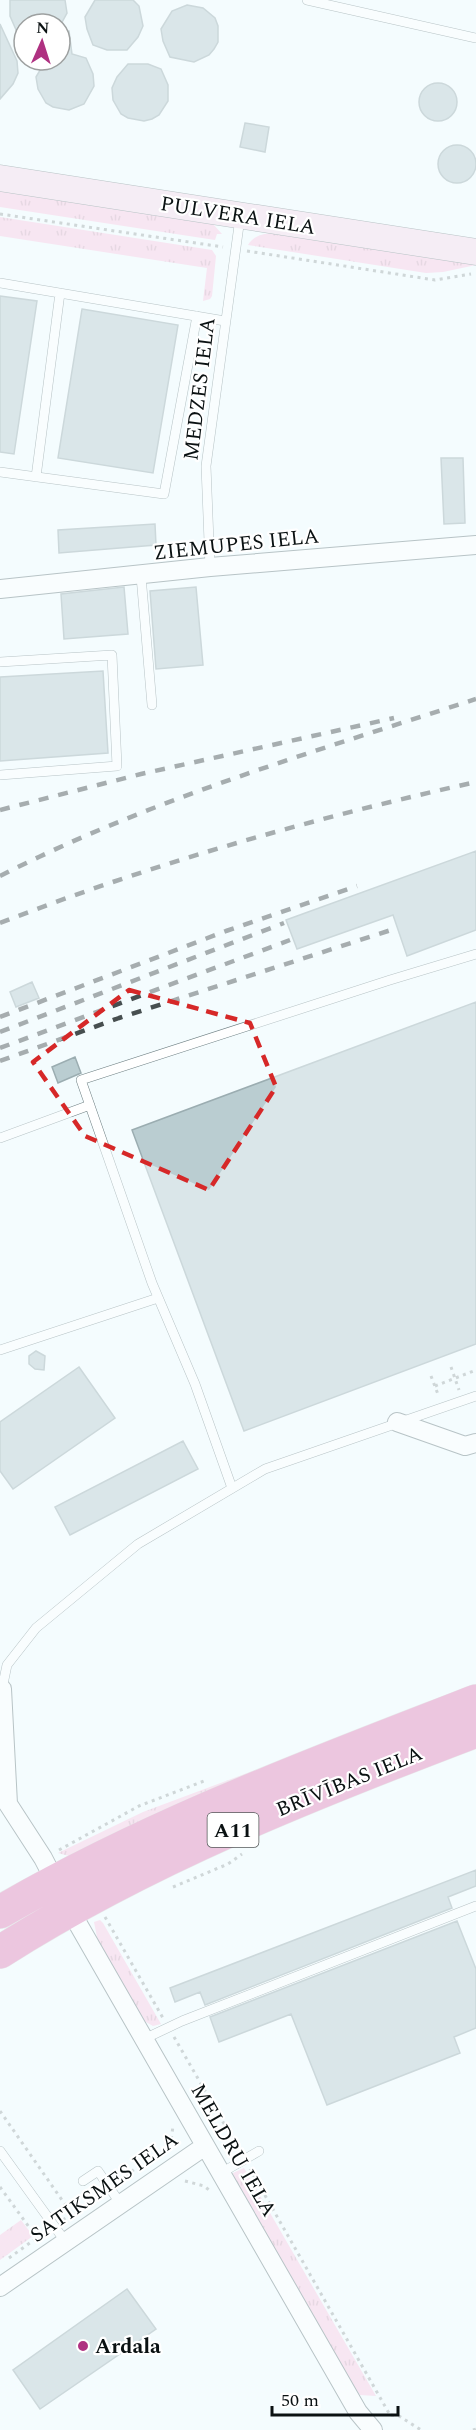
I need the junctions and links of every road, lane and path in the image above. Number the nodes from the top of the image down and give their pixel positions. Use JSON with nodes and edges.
{"nodes":[{"id":1,"x":307,"y":0,"type":"edge"},
{"id":2,"x":476,"y":38,"type":"edge"},
{"id":3,"x":0,"y":177,"type":"edge"},
{"id":4,"x":240,"y":216,"type":"junction"},
{"id":5,"x":476,"y":252,"type":"edge"},
{"id":6,"x":0,"y":283,"type":"edge"},
{"id":7,"x":60,"y":293,"type":"junction"},
{"id":8,"x":197,"y":316,"type":"junction"},
{"id":9,"x":225,"y":321,"type":"junction"},
{"id":10,"x":0,"y":472,"type":"edge"},
{"id":11,"x":36,"y":477,"type":"junction"},
{"id":12,"x":476,"y":545,"type":"edge"},
{"id":13,"x":210,"y":567,"type":"junction"},
{"id":14,"x":141,"y":576,"type":"junction"},
{"id":15,"x":0,"y":589,"type":"edge"},
{"id":16,"x":0,"y":662,"type":"edge"},
{"id":17,"x":152,"y":705,"type":"dead end"},
{"id":18,"x":0,"y":776,"type":"edge"},
{"id":19,"x":476,"y":954,"type":"edge"},
{"id":20,"x":90,"y":1106,"type":"junction"},
{"id":21,"x":0,"y":1138,"type":"edge"},
{"id":22,"x":158,"y":1298,"type":"junction"},
{"id":23,"x":0,"y":1350,"type":"edge"},
{"id":24,"x":451,"y":1367,"type":"dead end"},
{"id":25,"x":476,"y":1370,"type":"edge"},
{"id":26,"x":431,"y":1376,"type":"dead end"},
{"id":27,"x":455,"y":1378,"type":"junction"},
{"id":28,"x":435,"y":1386,"type":"junction"},
{"id":29,"x":476,"y":1396,"type":"edge"},
{"id":30,"x":463,"y":1400,"type":"junction"},
{"id":31,"x":443,"y":1407,"type":"junction"},
{"id":32,"x":397,"y":1422,"type":"junction"},
{"id":33,"x":476,"y":1443,"type":"edge"},
{"id":34,"x":232,"y":1488,"type":"junction"},
{"id":35,"x":1,"y":1689,"type":"edge"},
{"id":36,"x":476,"y":1701,"type":"edge"},
{"id":37,"x":476,"y":1731,"type":"edge"},
{"id":38,"x":4,"y":1806,"type":"edge"},
{"id":39,"x":54,"y":1881,"type":"junction"},
{"id":40,"x":476,"y":1906,"type":"edge"},
{"id":41,"x":70,"y":1910,"type":"junction"},
{"id":42,"x":0,"y":1912,"type":"edge"},
{"id":43,"x":0,"y":1952,"type":"edge"},
{"id":44,"x":144,"y":2039,"type":"junction"},
{"id":45,"x":0,"y":2111,"type":"edge"},
{"id":46,"x":171,"y":2118,"type":"dead end"},
{"id":47,"x":205,"y":2145,"type":"junction"},
{"id":48,"x":0,"y":2151,"type":"edge"},
{"id":49,"x":259,"y":2151,"type":"dead end"},
{"id":50,"x":170,"y":2168,"type":"junction"},
{"id":51,"x":221,"y":2173,"type":"junction"},
{"id":52,"x":83,"y":2181,"type":"dead end"},
{"id":53,"x":0,"y":2187,"type":"edge"},
{"id":54,"x":109,"y":2187,"type":"junction"},
{"id":55,"x":210,"y":2190,"type":"dead end"},
{"id":56,"x":120,"y":2203,"type":"junction"},
{"id":57,"x":72,"y":2214,"type":"junction"},
{"id":58,"x":54,"y":2226,"type":"junction"},
{"id":59,"x":37,"y":2238,"type":"junction"},
{"id":60,"x":65,"y":2241,"type":"junction"},
{"id":61,"x":0,"y":2264,"type":"edge"},
{"id":62,"x":0,"y":2287,"type":"edge"},
{"id":63,"x":358,"y":2412,"type":"junction"},
{"id":64,"x":390,"y":2415,"type":"dead end"},
{"id":65,"x":362,"y":2430,"type":"edge"},
{"id":66,"x":373,"y":2430,"type":"edge"},
{"id":67,"x":421,"y":2430,"type":"edge"}],
"edges":[{"from":1,"to":2,"type":"lane"},
{"from":3,"to":4,"type":"main road","name":"PULVERA IELA"},
{"from":4,"to":5,"type":"main road","name":"PULVERA IELA"},
{"from":4,"to":9,"type":"lane","name":"MEDZES IELA"},
{"from":6,"to":7,"type":"lane"},
{"from":7,"to":8,"type":"lane"},
{"from":7,"to":11,"type":"lane"},
{"from":8,"to":9,"type":"lane"},
{"from":8,"to":11,"type":"lane"},
{"from":9,"to":13,"type":"lane","name":"MEDZES IELA"},
{"from":10,"to":11,"type":"lane"},
{"from":12,"to":13,"type":"street","name":"ZIEMUPES IELA"},
{"from":13,"to":14,"type":"street","name":"ZIEMUPES IELA"},
{"from":14,"to":15,"type":"street","name":"ZIEMUPES IELA"},
{"from":14,"to":17,"type":"lane"},
{"from":16,"to":18,"type":"lane"},
{"from":19,"to":20,"type":"lane"},
{"from":20,"to":21,"type":"lane"},
{"from":20,"to":22,"type":"lane"},
{"from":22,"to":23,"type":"lane"},
{"from":22,"to":34,"type":"lane"},
{"from":24,"to":27,"type":"path"},
{"from":25,"to":27,"type":"path"},
{"from":26,"to":28,"type":"path"},
{"from":27,"to":28,"type":"path"},
{"from":27,"to":30,"type":"path"},
{"from":28,"to":31,"type":"path"},
{"from":29,"to":30,"type":"lane"},
{"from":30,"to":31,"type":"lane"},
{"from":31,"to":32,"type":"lane"},
{"from":32,"to":33,"type":"street"},
{"from":32,"to":34,"type":"lane"},
{"from":34,"to":35,"type":"lane"},
{"from":35,"to":38,"type":"street"},
{"from":36,"to":39,"type":"highway","name":"BRĪVĪBAS IELA","number":"A11"},
{"from":37,"to":41,"type":"highway","name":"BRĪVĪBAS IELA","number":"A11"},
{"from":38,"to":39,"type":"street","name":"MELDRU IELA"},
{"from":39,"to":41,"type":"street","name":"MELDRU IELA"},
{"from":39,"to":42,"type":"highway","name":"BRĪVĪBAS IELA","number":"A11"},
{"from":40,"to":44,"type":"lane"},
{"from":41,"to":43,"type":"highway","name":"BRĪVĪBAS IELA","number":"A11"},
{"from":41,"to":44,"type":"street","name":"MELDRU IELA"},
{"from":44,"to":47,"type":"street","name":"MELDRU IELA"},
{"from":45,"to":57,"type":"path"},
{"from":46,"to":54,"type":"path"},
{"from":47,"to":50,"type":"street","name":"SATIKSMES IELA"},
{"from":47,"to":51,"type":"street","name":"MELDRU IELA"},
{"from":48,"to":58,"type":"lane"},
{"from":49,"to":51,"type":"lane"},
{"from":50,"to":55,"type":"path"},
{"from":50,"to":56,"type":"street","name":"SATIKSMES IELA"},
{"from":51,"to":63,"type":"street","name":"MELDRU IELA"},
{"from":52,"to":54,"type":"lane"},
{"from":53,"to":59,"type":"path"},
{"from":54,"to":56,"type":"lane"},
{"from":54,"to":57,"type":"path"},
{"from":56,"to":60,"type":"street","name":"SATIKSMES IELA"},
{"from":57,"to":58,"type":"path"},
{"from":58,"to":59,"type":"path"},
{"from":58,"to":60,"type":"lane"},
{"from":59,"to":61,"type":"path"},
{"from":60,"to":62,"type":"street","name":"SATIKSMES IELA"},
{"from":63,"to":65,"type":"street","name":"MELDRU IELA"},
{"from":63,"to":66,"type":"street","name":"MELDRU IELA"},
{"from":64,"to":67,"type":"path"}]}
